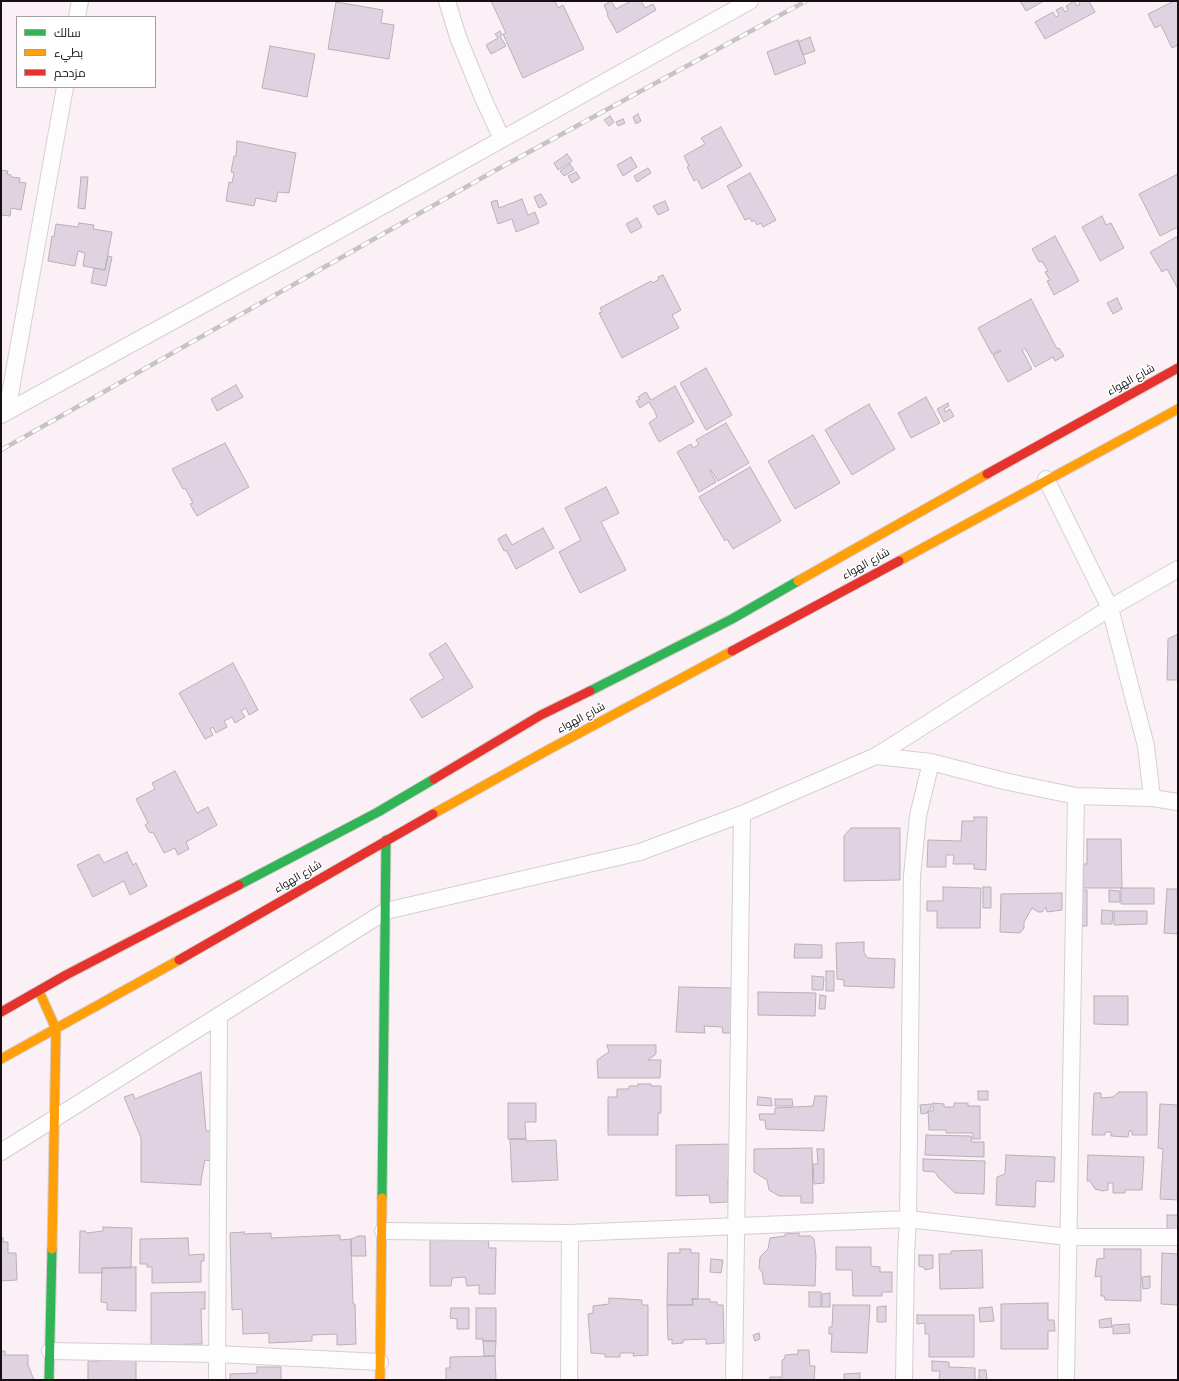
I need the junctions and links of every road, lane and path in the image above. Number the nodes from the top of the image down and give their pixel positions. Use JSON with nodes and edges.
{"nodes":[{"id":1,"x":80,"y":1,"type":"edge"},
{"id":2,"x":447,"y":1,"type":"edge"},
{"id":3,"x":750,"y":1,"type":"edge"},
{"id":4,"x":77,"y":16,"type":"edge"},
{"id":5,"x":65,"y":88,"type":"edge"},
{"id":6,"x":502,"y":139,"type":"junction"},
{"id":7,"x":1178,"y":368,"type":"edge"},
{"id":8,"x":6,"y":394,"type":"edge"},
{"id":9,"x":1178,"y":409,"type":"edge"},
{"id":10,"x":4,"y":413,"type":"edge"},
{"id":11,"x":1046,"y":479,"type":"junction"},
{"id":12,"x":1178,"y":569,"type":"edge"},
{"id":13,"x":1110,"y":608,"type":"junction"},
{"id":14,"x":876,"y":756,"type":"junction"},
{"id":15,"x":931,"y":762,"type":"junction"},
{"id":16,"x":1076,"y":796,"type":"junction"},
{"id":17,"x":1152,"y":798,"type":"junction"},
{"id":18,"x":1178,"y":802,"type":"edge"},
{"id":19,"x":742,"y":814,"type":"junction"},
{"id":20,"x":386,"y":840,"type":"junction"},
{"id":21,"x":386,"y":911,"type":"junction"},
{"id":22,"x":39,"y":991,"type":"junction"},
{"id":23,"x":1,"y":1012,"type":"edge"},
{"id":24,"x":218,"y":1016,"type":"junction"},
{"id":25,"x":56,"y":1029,"type":"junction"},
{"id":26,"x":1,"y":1059,"type":"edge"},
{"id":27,"x":54,"y":1118,"type":"junction"},
{"id":28,"x":1,"y":1152,"type":"edge"},
{"id":29,"x":908,"y":1219,"type":"junction"},
{"id":30,"x":736,"y":1226,"type":"junction"},
{"id":31,"x":383,"y":1231,"type":"junction"},
{"id":32,"x":570,"y":1233,"type":"junction"},
{"id":33,"x":1068,"y":1236,"type":"junction"},
{"id":34,"x":1178,"y":1237,"type":"edge"},
{"id":35,"x":50,"y":1351,"type":"junction"},
{"id":36,"x":217,"y":1354,"type":"junction"},
{"id":37,"x":380,"y":1362,"type":"junction"},
{"id":38,"x":50,"y":1380,"type":"edge"},
{"id":39,"x":217,"y":1380,"type":"edge"},
{"id":40,"x":380,"y":1380,"type":"edge"},
{"id":41,"x":570,"y":1380,"type":"edge"},
{"id":42,"x":734,"y":1380,"type":"edge"},
{"id":43,"x":904,"y":1380,"type":"edge"},
{"id":44,"x":1066,"y":1380,"type":"edge"}],
"edges":[{"from":1,"to":4,"type":"street"},
{"from":2,"to":6,"type":"street"},
{"from":3,"to":6,"type":"street"},
{"from":5,"to":8,"type":"street"},
{"from":6,"to":10,"type":"street"},
{"from":7,"to":22,"type":"main road","name":"شارع الهواء"},
{"from":8,"to":10,"type":"street"},
{"from":9,"to":11,"type":"main road","name":"شارع الهواء"},
{"from":11,"to":13,"type":"street"},
{"from":11,"to":20,"type":"main road","name":"شارع الهواء"},
{"from":12,"to":13,"type":"street"},
{"from":13,"to":14,"type":"street"},
{"from":13,"to":17,"type":"street"},
{"from":14,"to":15,"type":"street"},
{"from":14,"to":19,"type":"street"},
{"from":15,"to":16,"type":"street"},
{"from":15,"to":29,"type":"street"},
{"from":16,"to":17,"type":"street"},
{"from":16,"to":33,"type":"street"},
{"from":17,"to":18,"type":"street"},
{"from":19,"to":21,"type":"street"},
{"from":19,"to":30,"type":"street"},
{"from":20,"to":21,"type":"main road"},
{"from":20,"to":25,"type":"main road","name":"شارع الهواء"},
{"from":21,"to":24,"type":"street"},
{"from":21,"to":31,"type":"main road"},
{"from":22,"to":23,"type":"main road","name":"شارع الهواء"},
{"from":22,"to":25,"type":"main road"},
{"from":24,"to":27,"type":"street"},
{"from":24,"to":36,"type":"street"},
{"from":25,"to":26,"type":"main road","name":"شارع الهواء"},
{"from":25,"to":27,"type":"main road"},
{"from":27,"to":28,"type":"street"},
{"from":27,"to":35,"type":"main road"},
{"from":29,"to":30,"type":"street"},
{"from":29,"to":33,"type":"street"},
{"from":29,"to":43,"type":"street"},
{"from":30,"to":32,"type":"street"},
{"from":30,"to":42,"type":"street"},
{"from":31,"to":32,"type":"street"},
{"from":31,"to":37,"type":"main road"},
{"from":32,"to":41,"type":"street"},
{"from":33,"to":34,"type":"street"},
{"from":33,"to":44,"type":"street"},
{"from":35,"to":36,"type":"street"},
{"from":35,"to":38,"type":"main road"},
{"from":36,"to":37,"type":"street"},
{"from":36,"to":39,"type":"street"},
{"from":37,"to":40,"type":"main road"}]}
